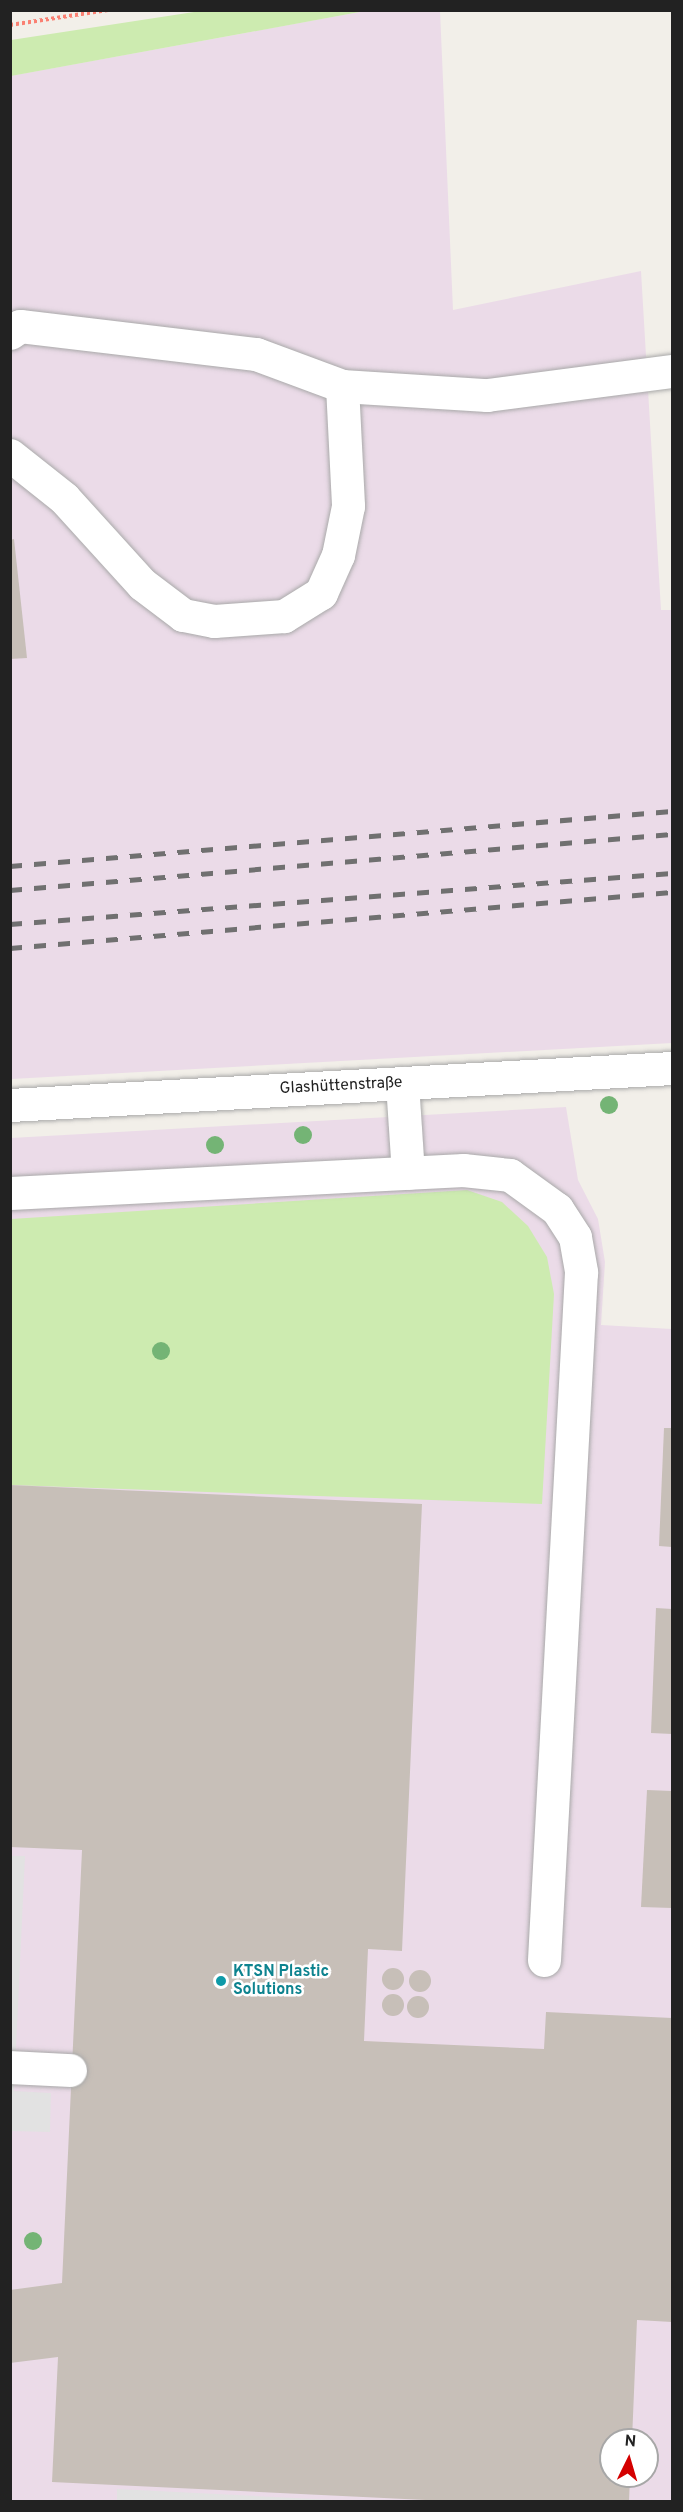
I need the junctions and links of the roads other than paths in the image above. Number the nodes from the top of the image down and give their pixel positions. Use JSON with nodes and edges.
{"nodes":[{"id":1,"x":10,"y":333,"type":"edge"},
{"id":2,"x":672,"y":371,"type":"edge"},
{"id":3,"x":342,"y":386,"type":"junction"},
{"id":4,"x":10,"y":454,"type":"edge"},
{"id":5,"x":672,"y":1068,"type":"edge"},
{"id":6,"x":402,"y":1083,"type":"junction"},
{"id":7,"x":10,"y":1105,"type":"edge"},
{"id":8,"x":408,"y":1173,"type":"junction"},
{"id":9,"x":10,"y":1193,"type":"edge"},
{"id":10,"x":544,"y":1960,"type":"dead end"},
{"id":11,"x":10,"y":2067,"type":"edge"},
{"id":12,"x":70,"y":2070,"type":"dead end"}],
"edges":[{"from":1,"to":3,"type":"street"},
{"from":2,"to":3,"type":"street"},
{"from":3,"to":4,"type":"street"},
{"from":5,"to":6,"type":"street","name":"Glashüttenstraße"},
{"from":6,"to":7,"type":"street","name":"Glashüttenstraße"},
{"from":6,"to":8,"type":"street"},
{"from":8,"to":9,"type":"street"},
{"from":8,"to":10,"type":"street"},
{"from":11,"to":12,"type":"street"}]}
